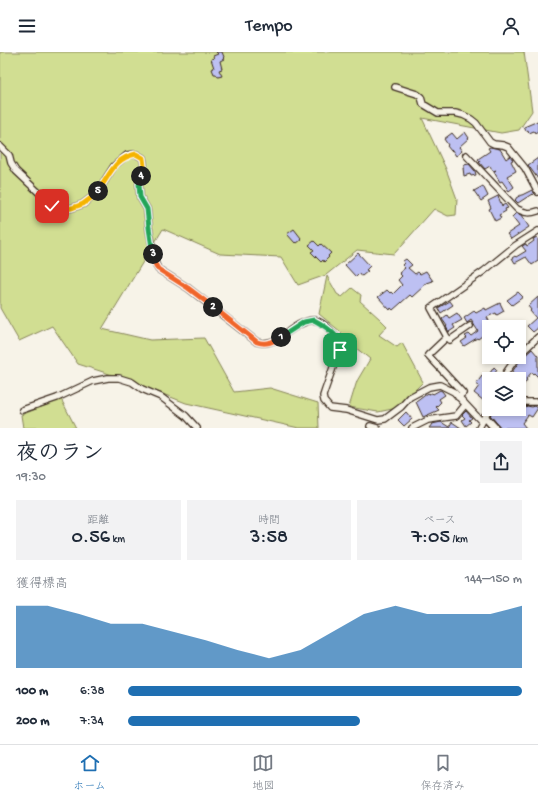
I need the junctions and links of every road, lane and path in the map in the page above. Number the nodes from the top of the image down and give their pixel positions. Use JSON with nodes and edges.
{"nodes":[{"id":1,"x":395,"y":87,"type":"dead end"},
{"id":2,"x":0,"y":146,"type":"edge"},
{"id":3,"x":466,"y":155,"type":"dead end"},
{"id":4,"x":538,"y":192,"type":"edge"},
{"id":5,"x":538,"y":211,"type":"edge"},
{"id":6,"x":538,"y":230,"type":"edge"},
{"id":7,"x":470,"y":326,"type":"dead end"},
{"id":8,"x":447,"y":337,"type":"junction"},
{"id":9,"x":538,"y":337,"type":"edge"},
{"id":10,"x":526,"y":348,"type":"edge"},
{"id":11,"x":458,"y":397,"type":"junction"},
{"id":12,"x":526,"y":402,"type":"edge"},
{"id":13,"x":538,"y":402,"type":"edge"},
{"id":14,"x":465,"y":405,"type":"junction"},
{"id":15,"x":22,"y":410,"type":"dead end"},
{"id":16,"x":482,"y":422,"type":"edge"},
{"id":17,"x":370,"y":426,"type":"dead end"},
{"id":18,"x":196,"y":428,"type":"edge"},
{"id":19,"x":377,"y":428,"type":"edge"},
{"id":20,"x":412,"y":428,"type":"edge"},
{"id":21,"x":495,"y":428,"type":"edge"}],
"edges":[{"from":1,"to":4,"type":"street"},
{"from":2,"to":11,"type":"street"},
{"from":3,"to":5,"type":"street"},
{"from":6,"to":8,"type":"street"},
{"from":7,"to":8,"type":"street"},
{"from":8,"to":11,"type":"street"},
{"from":9,"to":10,"type":"street"},
{"from":11,"to":14,"type":"street"},
{"from":12,"to":13,"type":"street"},
{"from":14,"to":16,"type":"street"},
{"from":14,"to":20,"type":"street"},
{"from":15,"to":18,"type":"street"},
{"from":16,"to":21,"type":"street"},
{"from":17,"to":19,"type":"street"}]}
